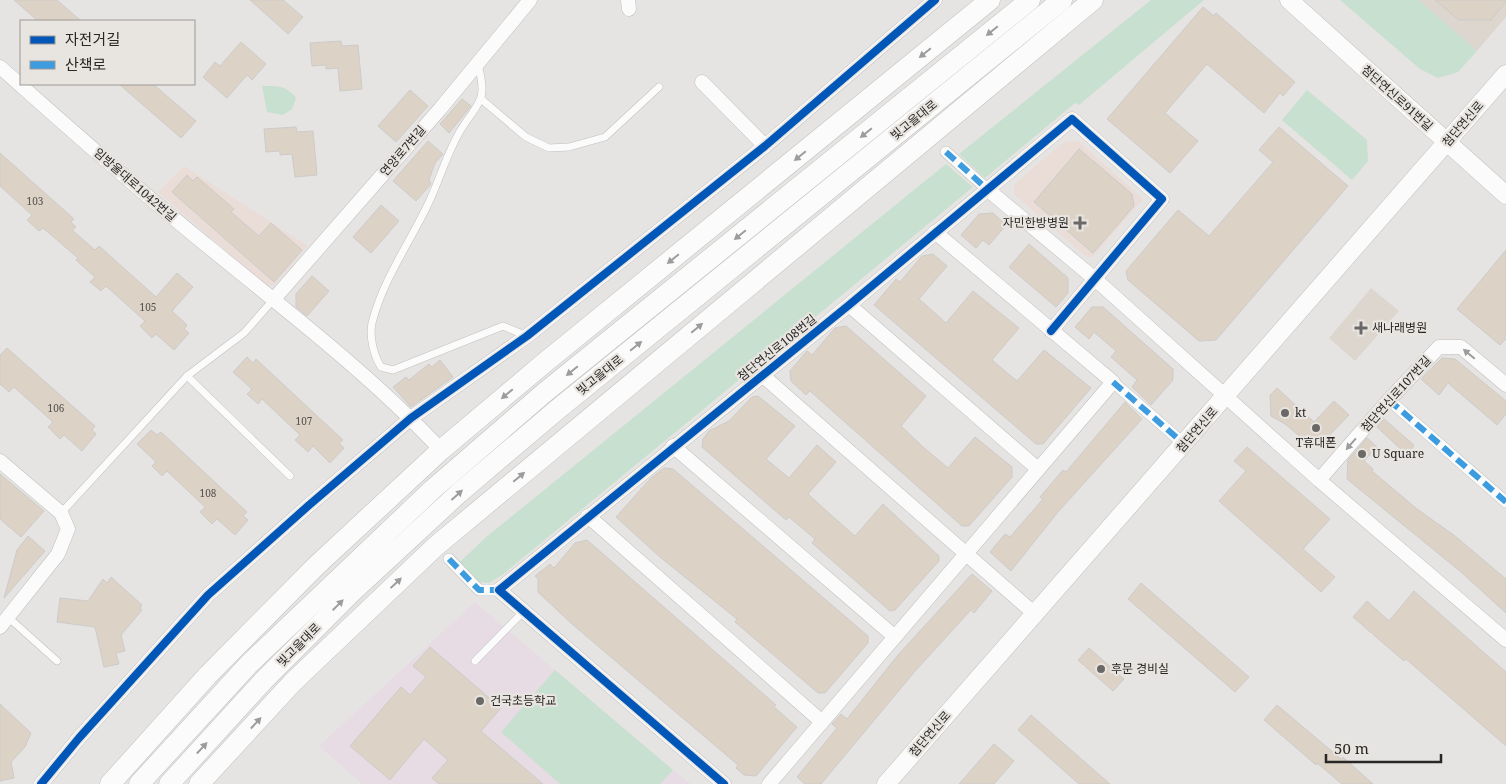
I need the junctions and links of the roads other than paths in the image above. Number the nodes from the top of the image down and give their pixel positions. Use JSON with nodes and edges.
{"nodes":[{"id":1,"x":530,"y":0,"type":"edge"},
{"id":2,"x":935,"y":0,"type":"edge"},
{"id":3,"x":990,"y":0,"type":"edge"},
{"id":4,"x":1030,"y":0,"type":"edge"},
{"id":5,"x":1062,"y":0,"type":"edge"},
{"id":6,"x":1092,"y":0,"type":"edge"},
{"id":7,"x":1289,"y":0,"type":"edge"},
{"id":8,"x":478,"y":64,"type":"junction"},
{"id":9,"x":0,"y":67,"type":"edge"},
{"id":10,"x":1506,"y":74,"type":"edge"},
{"id":11,"x":702,"y":82,"type":"dead end"},
{"id":12,"x":20,"y":85,"type":"edge"},
{"id":13,"x":20,"y":85,"type":"edge"},
{"id":14,"x":659,"y":87,"type":"dead end"},
{"id":15,"x":481,"y":99,"type":"junction"},
{"id":16,"x":1446,"y":143,"type":"junction"},
{"id":17,"x":765,"y":146,"type":"junction"},
{"id":18,"x":946,"y":152,"type":"dead end"},
{"id":19,"x":988,"y":189,"type":"junction"},
{"id":20,"x":1506,"y":196,"type":"edge"},
{"id":21,"x":935,"y":232,"type":"junction"},
{"id":22,"x":1095,"y":279,"type":"junction"},
{"id":23,"x":273,"y":300,"type":"junction"},
{"id":24,"x":849,"y":305,"type":"junction"},
{"id":25,"x":1051,"y":331,"type":"junction"},
{"id":26,"x":527,"y":336,"type":"junction"},
{"id":27,"x":762,"y":375,"type":"junction"},
{"id":28,"x":186,"y":376,"type":"junction"},
{"id":29,"x":1113,"y":382,"type":"junction"},
{"id":30,"x":1506,"y":385,"type":"edge"},
{"id":31,"x":1226,"y":396,"type":"junction"},
{"id":32,"x":1389,"y":400,"type":"junction"},
{"id":33,"x":411,"y":418,"type":"junction"},
{"id":34,"x":1184,"y":444,"type":"junction"},
{"id":35,"x":673,"y":446,"type":"junction"},
{"id":36,"x":441,"y":450,"type":"junction"},
{"id":37,"x":0,"y":461,"type":"edge"},
{"id":38,"x":1038,"y":469,"type":"junction"},
{"id":39,"x":290,"y":476,"type":"dead end"},
{"id":40,"x":1320,"y":480,"type":"junction"},
{"id":41,"x":1506,"y":502,"type":"edge"},
{"id":42,"x":61,"y":514,"type":"junction"},
{"id":43,"x":588,"y":516,"type":"junction"},
{"id":44,"x":966,"y":552,"type":"junction"},
{"id":45,"x":449,"y":559,"type":"dead end"},
{"id":46,"x":498,"y":590,"type":"junction"},
{"id":47,"x":523,"y":612,"type":"junction"},
{"id":48,"x":1036,"y":615,"type":"junction"},
{"id":49,"x":4,"y":622,"type":"edge"},
{"id":50,"x":895,"y":637,"type":"junction"},
{"id":51,"x":1506,"y":640,"type":"edge"},
{"id":52,"x":57,"y":661,"type":"dead end"},
{"id":53,"x":475,"y":661,"type":"dead end"},
{"id":54,"x":822,"y":722,"type":"junction"},
{"id":55,"x":124,"y":768,"type":"junction"},
{"id":56,"x":40,"y":784,"type":"edge"},
{"id":57,"x":104,"y":784,"type":"edge"},
{"id":58,"x":110,"y":784,"type":"edge"},
{"id":59,"x":139,"y":784,"type":"edge"},
{"id":60,"x":169,"y":784,"type":"edge"},
{"id":61,"x":199,"y":784,"type":"edge"},
{"id":62,"x":724,"y":784,"type":"edge"},
{"id":63,"x":769,"y":784,"type":"edge"},
{"id":64,"x":886,"y":784,"type":"edge"}],
"edges":[{"from":1,"to":8,"type":"street","name":"연양로7번길"},
{"from":2,"to":17,"type":"street"},
{"from":3,"to":36,"type":"main road","one_way":true},
{"from":4,"to":59,"type":"main road","name":"빛고을대로","one_way":true},
{"from":60,"to":5,"type":"main road","name":"빛고을대로","one_way":true},
{"from":61,"to":6,"type":"main road","one_way":true},
{"from":7,"to":16,"type":"street","name":"첨단연신로91번길"},
{"from":8,"to":15,"type":"lane"},
{"from":8,"to":23,"type":"street","name":"연양로7번길"},
{"from":9,"to":13,"type":"street","name":"임방울대로1042번길"},
{"from":10,"to":16,"type":"street","name":"첨단연신로"},
{"from":11,"to":17,"type":"street"},
{"from":12,"to":23,"type":"street","name":"임방울대로1042번길"},
{"from":14,"to":15,"type":"lane"},
{"from":15,"to":26,"type":"lane"},
{"from":16,"to":20,"type":"street","name":"첨단연신로91번길"},
{"from":16,"to":31,"type":"street","name":"첨단연신로"},
{"from":17,"to":26,"type":"street"},
{"from":18,"to":19,"type":"street"},
{"from":19,"to":21,"type":"street","name":"첨단연신로108번길"},
{"from":19,"to":22,"type":"street"},
{"from":19,"to":22,"type":"street","name":"첨단연신로108번길"},
{"from":21,"to":24,"type":"street","name":"첨단연신로108번길"},
{"from":21,"to":25,"type":"street"},
{"from":22,"to":25,"type":"street","name":"첨단연신로108번길"},
{"from":22,"to":31,"type":"street"},
{"from":23,"to":28,"type":"lane"},
{"from":23,"to":33,"type":"street","name":"임방울대로1042번길"},
{"from":24,"to":27,"type":"street","name":"첨단연신로108번길"},
{"from":24,"to":38,"type":"street"},
{"from":25,"to":29,"type":"street"},
{"from":26,"to":33,"type":"street"},
{"from":27,"to":35,"type":"street","name":"첨단연신로108번길"},
{"from":27,"to":44,"type":"street","name":"첨단연신로108번길"},
{"from":28,"to":39,"type":"lane"},
{"from":28,"to":42,"type":"lane"},
{"from":29,"to":34,"type":"street"},
{"from":29,"to":38,"type":"street"},
{"from":30,"to":32,"type":"street","name":"첨단연신로107번길","one_way":true},
{"from":31,"to":34,"type":"street","name":"첨단연신로"},
{"from":31,"to":40,"type":"street"},
{"from":32,"to":40,"type":"street","name":"첨단연신로107번길","one_way":true},
{"from":32,"to":41,"type":"street"},
{"from":33,"to":36,"type":"street","name":"임방울대로1042번길"},
{"from":33,"to":56,"type":"street"},
{"from":34,"to":48,"type":"street","name":"첨단연신로"},
{"from":35,"to":43,"type":"street","name":"첨단연신로108번길"},
{"from":35,"to":50,"type":"street"},
{"from":36,"to":55,"type":"main road"},
{"from":37,"to":42,"type":"street"},
{"from":38,"to":44,"type":"street"},
{"from":40,"to":51,"type":"street"},
{"from":42,"to":49,"type":"street"},
{"from":43,"to":46,"type":"street","name":"첨단연신로108번길"},
{"from":43,"to":54,"type":"street"},
{"from":44,"to":48,"type":"street","name":"첨단연신로108번길"},
{"from":44,"to":50,"type":"street"},
{"from":45,"to":46,"type":"street"},
{"from":46,"to":47,"type":"street"},
{"from":47,"to":53,"type":"lane"},
{"from":47,"to":62,"type":"street"},
{"from":48,"to":64,"type":"street","name":"첨단연신로"},
{"from":49,"to":52,"type":"lane"},
{"from":50,"to":54,"type":"street"},
{"from":54,"to":63,"type":"street"},
{"from":55,"to":57,"type":"main road"},
{"from":55,"to":58,"type":"main road"}]}
